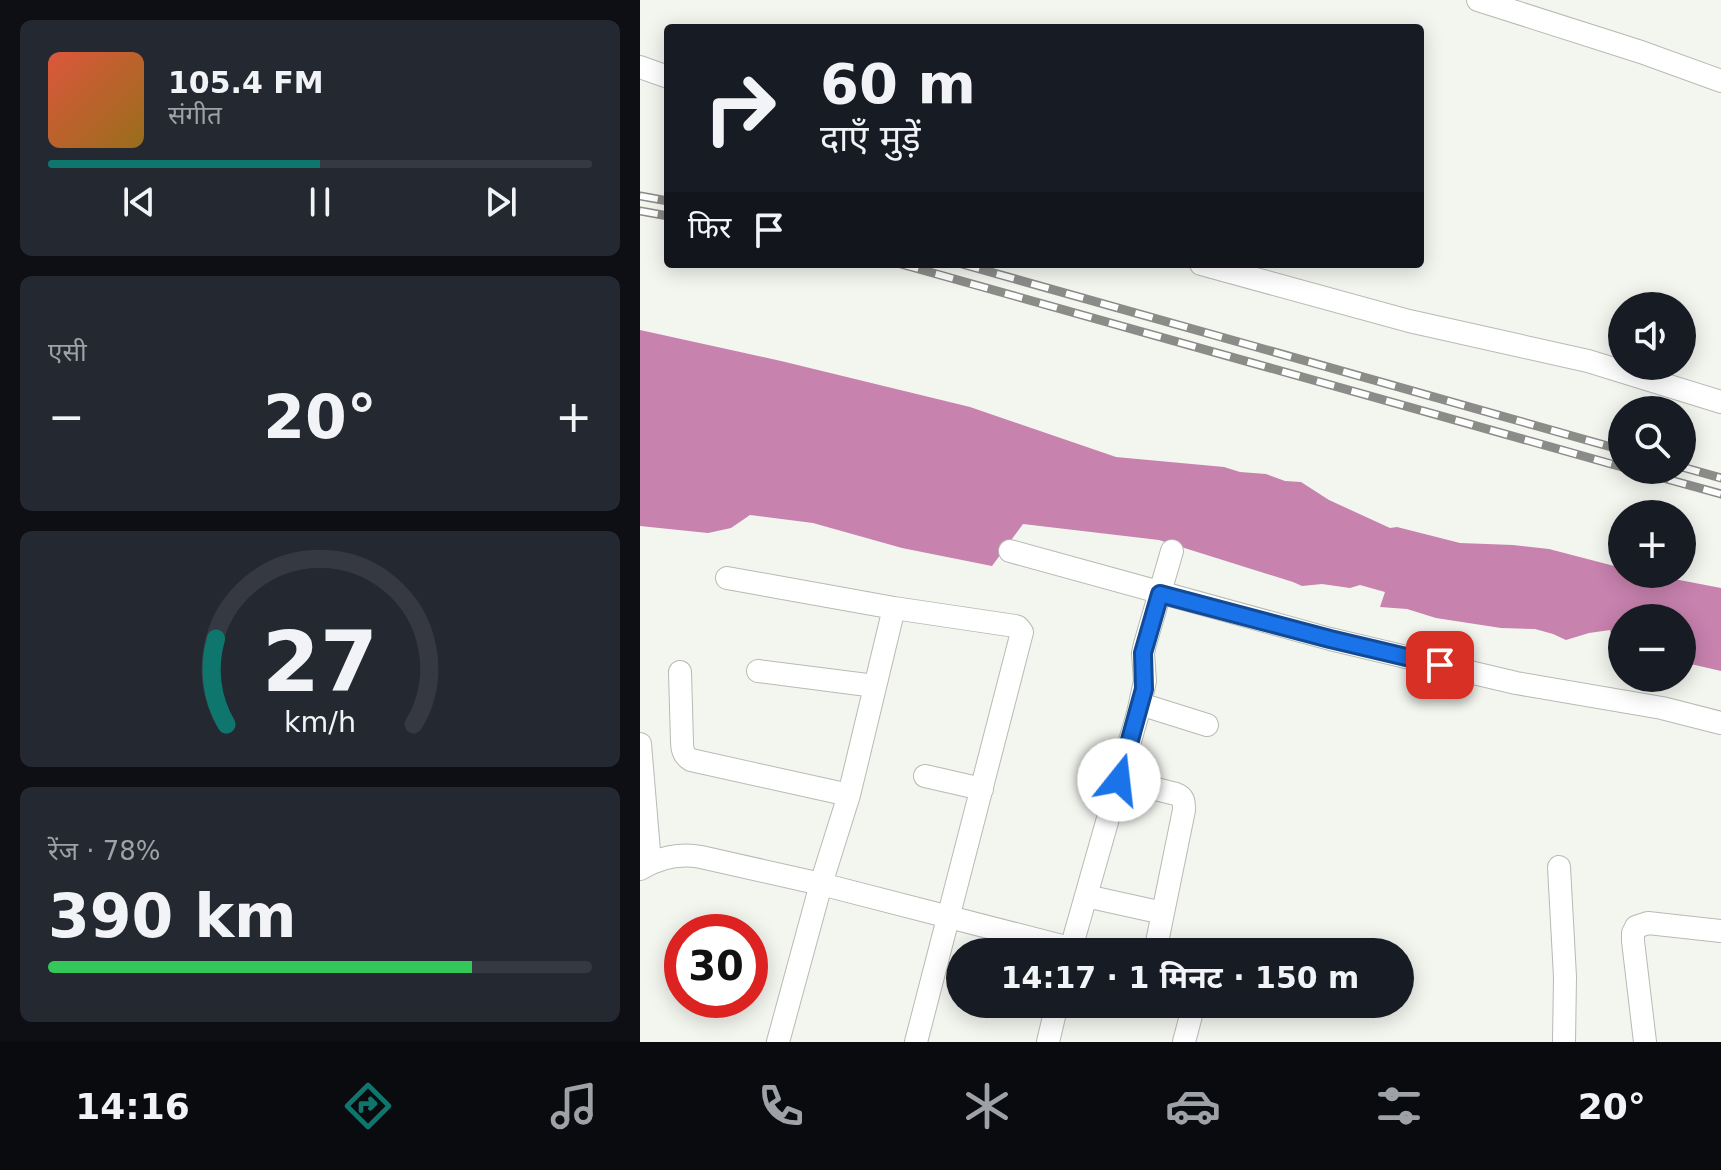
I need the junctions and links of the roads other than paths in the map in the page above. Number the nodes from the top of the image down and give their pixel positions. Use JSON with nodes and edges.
{"nodes":[{"id":1,"x":1478,"y":0,"type":"edge"},
{"id":2,"x":640,"y":67,"type":"edge"},
{"id":3,"x":664,"y":76,"type":"edge"},
{"id":4,"x":1721,"y":81,"type":"edge"},
{"id":5,"x":1216,"y":268,"type":"edge"},
{"id":6,"x":1721,"y":402,"type":"edge"},
{"id":7,"x":1010,"y":551,"type":"dead end"},
{"id":8,"x":1172,"y":551,"type":"dead end"},
{"id":9,"x":727,"y":578,"type":"dead end"},
{"id":10,"x":1160,"y":594,"type":"junction"},
{"id":11,"x":894,"y":608,"type":"junction"},
{"id":12,"x":758,"y":671,"type":"dead end"},
{"id":13,"x":680,"y":672,"type":"dead end"},
{"id":14,"x":875,"y":686,"type":"junction"},
{"id":15,"x":1140,"y":704,"type":"junction"},
{"id":16,"x":1721,"y":723,"type":"edge"},
{"id":17,"x":1207,"y":725,"type":"dead end"},
{"id":18,"x":640,"y":744,"type":"edge"},
{"id":19,"x":925,"y":776,"type":"dead end"},
{"id":20,"x":1119,"y":780,"type":"junction"},
{"id":21,"x":982,"y":789,"type":"junction"},
{"id":22,"x":849,"y":795,"type":"junction"},
{"id":23,"x":645,"y":866,"type":"edge"},
{"id":24,"x":1559,"y":867,"type":"dead end"},
{"id":25,"x":821,"y":884,"type":"junction"},
{"id":26,"x":1086,"y":896,"type":"junction"},
{"id":27,"x":1163,"y":913,"type":"junction"},
{"id":28,"x":948,"y":918,"type":"junction"},
{"id":29,"x":1721,"y":931,"type":"edge"},
{"id":30,"x":1026,"y":938,"type":"edge"},
{"id":31,"x":1078,"y":938,"type":"edge"},
{"id":32,"x":1158,"y":938,"type":"edge"},
{"id":33,"x":1054,"y":1018,"type":"edge"},
{"id":34,"x":1190,"y":1018,"type":"edge"},
{"id":35,"x":778,"y":1042,"type":"edge"},
{"id":36,"x":916,"y":1042,"type":"edge"},
{"id":37,"x":1048,"y":1042,"type":"edge"},
{"id":38,"x":1184,"y":1042,"type":"edge"},
{"id":39,"x":1564,"y":1042,"type":"edge"},
{"id":40,"x":1645,"y":1042,"type":"edge"}],
"edges":[{"from":1,"to":4,"type":"street"},
{"from":2,"to":3,"type":"street"},
{"from":5,"to":6,"type":"street"},
{"from":7,"to":10,"type":"street"},
{"from":8,"to":10,"type":"street"},
{"from":9,"to":11,"type":"street"},
{"from":10,"to":15,"type":"street"},
{"from":10,"to":16,"type":"street"},
{"from":11,"to":14,"type":"street"},
{"from":11,"to":21,"type":"street"},
{"from":12,"to":14,"type":"street"},
{"from":13,"to":22,"type":"street"},
{"from":14,"to":22,"type":"street"},
{"from":15,"to":17,"type":"street"},
{"from":15,"to":20,"type":"street"},
{"from":18,"to":23,"type":"street"},
{"from":19,"to":21,"type":"street"},
{"from":20,"to":26,"type":"street"},
{"from":20,"to":27,"type":"street"},
{"from":21,"to":28,"type":"street"},
{"from":22,"to":25,"type":"street"},
{"from":23,"to":25,"type":"street"},
{"from":24,"to":39,"type":"street"},
{"from":25,"to":28,"type":"street"},
{"from":25,"to":35,"type":"street"},
{"from":26,"to":27,"type":"street"},
{"from":26,"to":31,"type":"street"},
{"from":27,"to":32,"type":"street"},
{"from":28,"to":30,"type":"street"},
{"from":28,"to":36,"type":"street"},
{"from":29,"to":40,"type":"street"},
{"from":33,"to":37,"type":"street"},
{"from":34,"to":38,"type":"street"}]}
